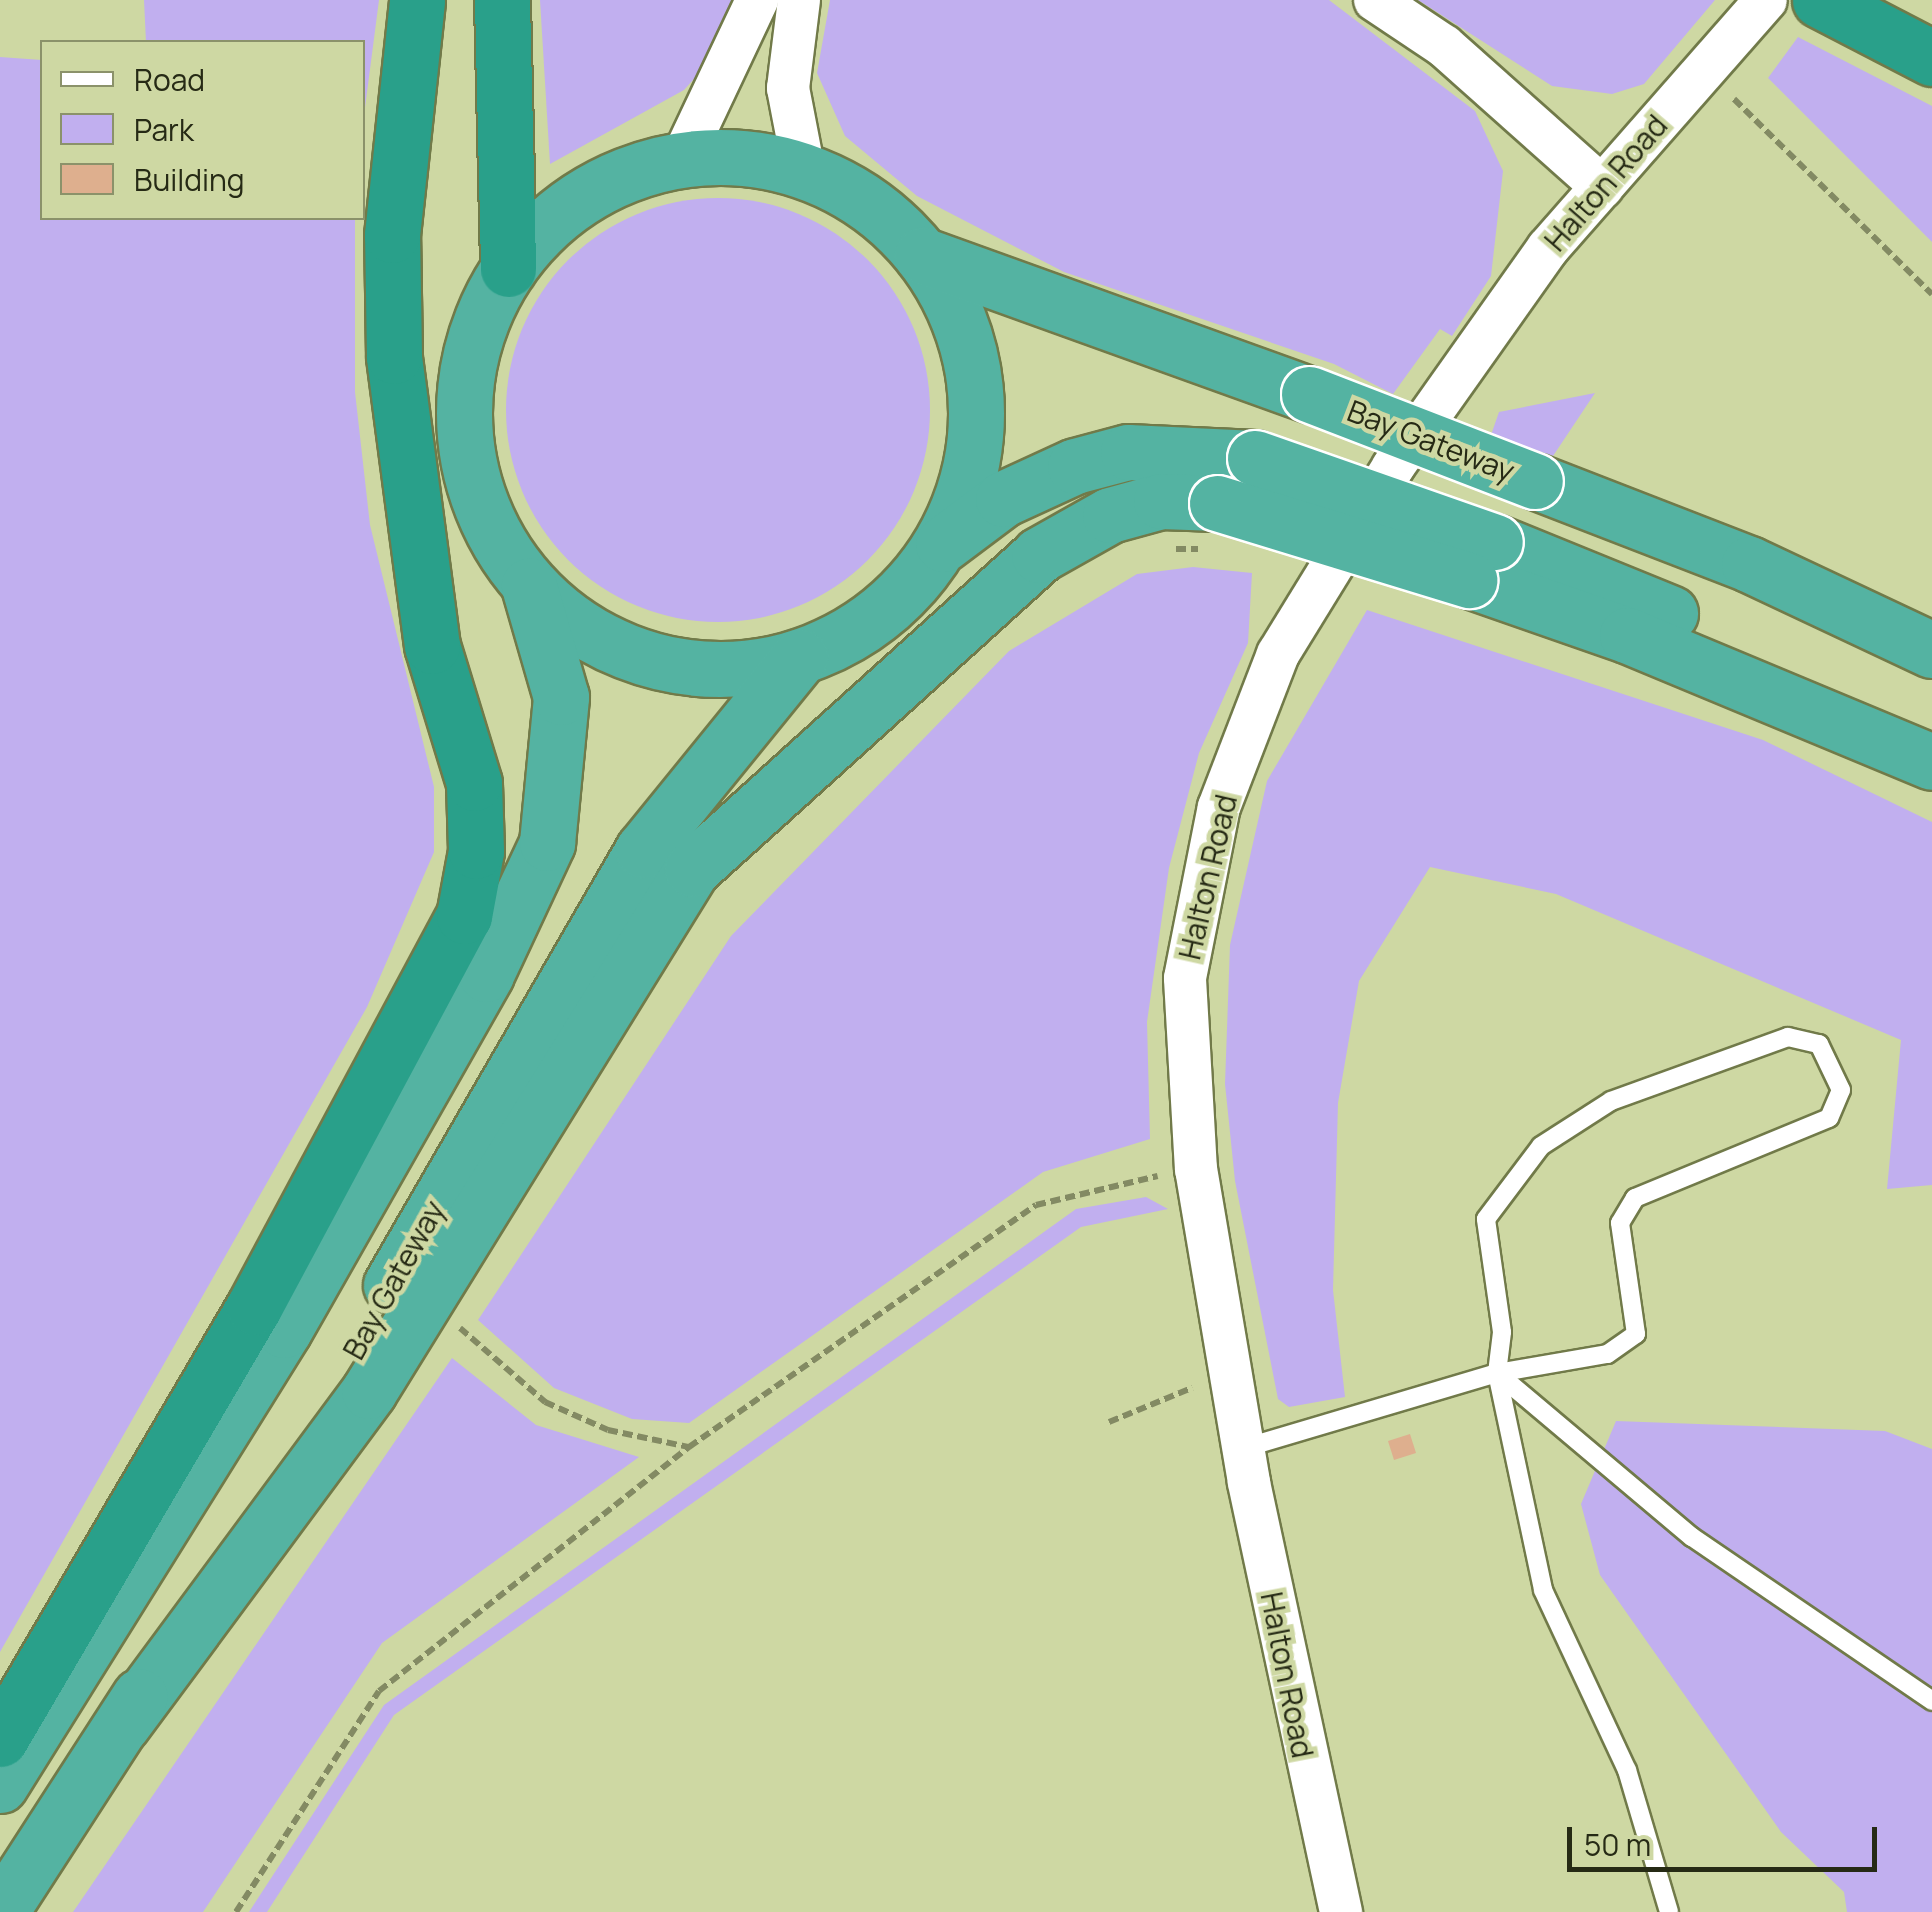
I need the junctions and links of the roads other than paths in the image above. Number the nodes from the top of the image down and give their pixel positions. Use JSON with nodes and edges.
{"nodes":[{"id":1,"x":417,"y":0,"type":"edge"},
{"id":2,"x":502,"y":0,"type":"edge"},
{"id":3,"x":758,"y":0,"type":"edge"},
{"id":4,"x":799,"y":0,"type":"edge"},
{"id":5,"x":1375,"y":0,"type":"edge"},
{"id":6,"x":1766,"y":0,"type":"edge"},
{"id":7,"x":1820,"y":0,"type":"edge"},
{"id":8,"x":1932,"y":58,"type":"edge"},
{"id":9,"x":682,"y":159,"type":"junction"},
{"id":10,"x":804,"y":171,"type":"junction"},
{"id":11,"x":1602,"y":187,"type":"junction"},
{"id":12,"x":922,"y":255,"type":"junction"},
{"id":13,"x":508,"y":269,"type":"junction"},
{"id":14,"x":939,"y":547,"type":"junction"},
{"id":15,"x":1482,"y":561,"type":"junction"},
{"id":16,"x":530,"y":586,"type":"junction"},
{"id":17,"x":1914,"y":641,"type":"edge"},
{"id":18,"x":800,"y":657,"type":"junction"},
{"id":19,"x":1924,"y":743,"type":"edge"},
{"id":20,"x":1497,"y":1373,"type":"junction"},
{"id":21,"x":1243,"y":1448,"type":"junction"},
{"id":22,"x":1932,"y":1701,"type":"edge"},
{"id":23,"x":122,"y":1725,"type":"junction"},
{"id":24,"x":0,"y":1740,"type":"edge"},
{"id":25,"x":0,"y":1785,"type":"edge"},
{"id":26,"x":0,"y":1912,"type":"edge"},
{"id":27,"x":1342,"y":1912,"type":"edge"},
{"id":28,"x":1669,"y":1912,"type":"edge"}],
"edges":[{"from":1,"to":24,"type":"highway"},
{"from":2,"to":13,"type":"highway"},
{"from":3,"to":9,"type":"street"},
{"from":4,"to":10,"type":"street"},
{"from":5,"to":11,"type":"street"},
{"from":6,"to":11,"type":"street","name":"Halton Road"},
{"from":7,"to":8,"type":"highway"},
{"from":9,"to":10,"type":"highway"},
{"from":9,"to":13,"type":"highway"},
{"from":10,"to":12,"type":"highway"},
{"from":11,"to":21,"type":"street","name":"Halton Road"},
{"from":12,"to":14,"type":"highway"},
{"from":12,"to":17,"type":"highway","name":"Bay Gateway","bridge":true},
{"from":13,"to":16,"type":"highway"},
{"from":14,"to":15,"type":"highway","bridge":true},
{"from":14,"to":18,"type":"highway"},
{"from":15,"to":19,"type":"highway"},
{"from":15,"to":23,"type":"highway","bridge":true},
{"from":16,"to":18,"type":"highway"},
{"from":16,"to":25,"type":"highway"},
{"from":18,"to":23,"type":"highway","name":"Bay Gateway"},
{"from":20,"to":20,"type":"lane"},
{"from":20,"to":21,"type":"lane"},
{"from":20,"to":22,"type":"lane"},
{"from":20,"to":28,"type":"lane"},
{"from":21,"to":27,"type":"street","name":"Halton Road"},
{"from":23,"to":26,"type":"highway","name":"Bay Gateway"}]}
